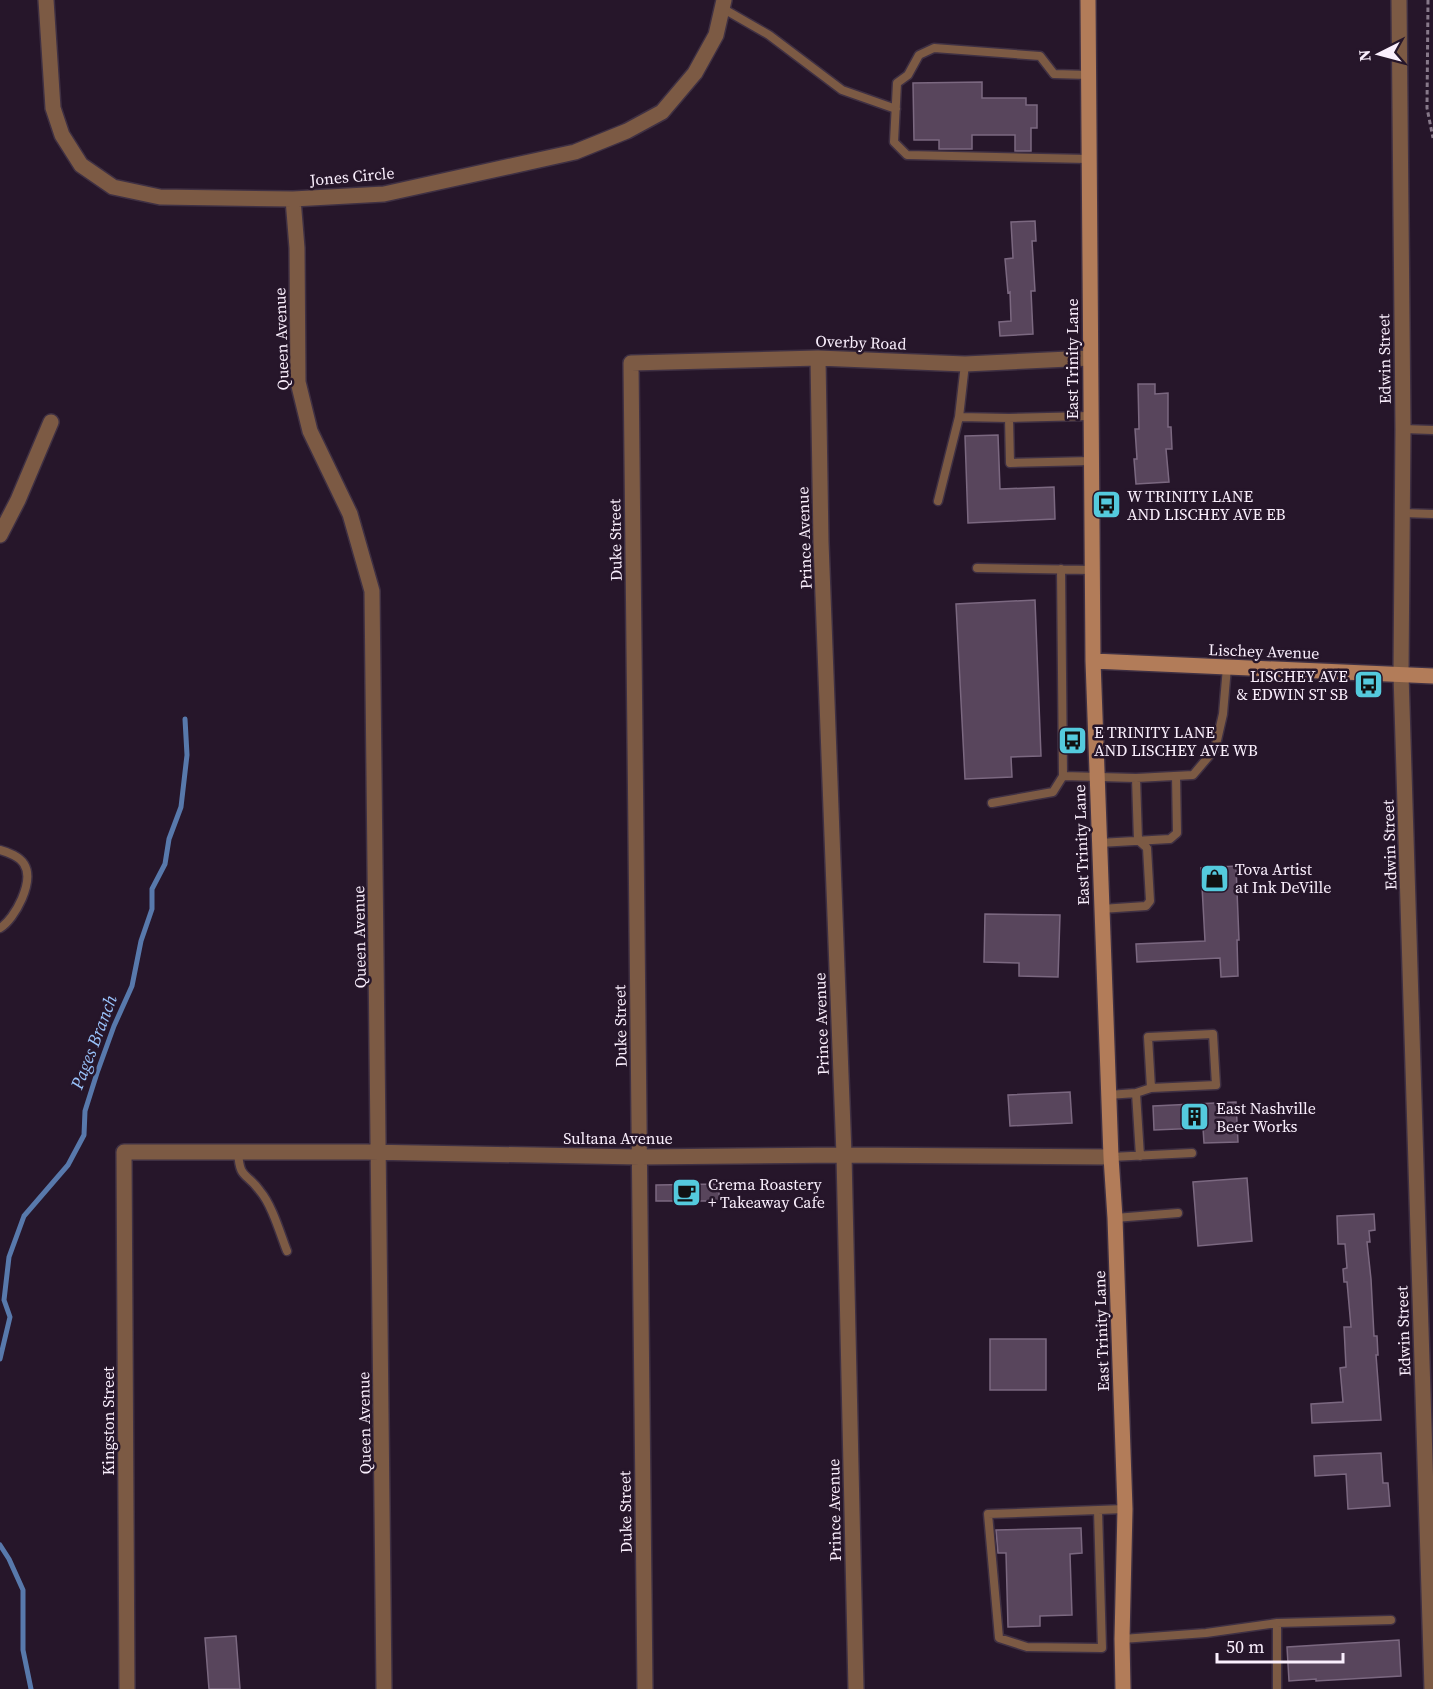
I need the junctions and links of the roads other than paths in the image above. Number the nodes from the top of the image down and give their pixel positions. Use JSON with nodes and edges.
{"nodes":[{"id":1,"x":46,"y":0,"type":"edge"},
{"id":2,"x":1088,"y":0,"type":"edge"},
{"id":3,"x":1399,"y":0,"type":"edge"},
{"id":4,"x":723,"y":4,"type":"edge"},
{"id":5,"x":1089,"y":75,"type":"junction"},
{"id":6,"x":896,"y":109,"type":"junction"},
{"id":7,"x":1089,"y":159,"type":"junction"},
{"id":8,"x":293,"y":199,"type":"junction"},
{"id":9,"x":818,"y":358,"type":"junction"},
{"id":10,"x":1090,"y":358,"type":"junction"},
{"id":11,"x":632,"y":363,"type":"joint"},
{"id":12,"x":964,"y":364,"type":"junction"},
{"id":13,"x":1090,"y":416,"type":"junction"},
{"id":14,"x":959,"y":417,"type":"junction"},
{"id":15,"x":1009,"y":418,"type":"junction"},
{"id":16,"x":51,"y":422,"type":"dead end"},
{"id":17,"x":1402,"y":429,"type":"junction"},
{"id":18,"x":1433,"y":430,"type":"edge"},
{"id":19,"x":1091,"y":461,"type":"junction"},
{"id":20,"x":938,"y":501,"type":"dead end"},
{"id":21,"x":1402,"y":513,"type":"junction"},
{"id":22,"x":1433,"y":513,"type":"edge"},
{"id":23,"x":0,"y":535,"type":"edge"},
{"id":24,"x":977,"y":568,"type":"dead end"},
{"id":25,"x":1061,"y":569,"type":"junction"},
{"id":26,"x":1092,"y":570,"type":"junction"},
{"id":27,"x":1093,"y":661,"type":"junction"},
{"id":28,"x":1227,"y":667,"type":"junction"},
{"id":29,"x":1401,"y":674,"type":"junction"},
{"id":30,"x":1433,"y":676,"type":"edge"},
{"id":31,"x":1063,"y":776,"type":"junction"},
{"id":32,"x":1176,"y":776,"type":"junction"},
{"id":33,"x":1096,"y":778,"type":"junction"},
{"id":34,"x":1136,"y":778,"type":"junction"},
{"id":35,"x":992,"y":803,"type":"dead end"},
{"id":36,"x":1138,"y":840,"type":"junction"},
{"id":37,"x":1099,"y":843,"type":"junction"},
{"id":38,"x":0,"y":850,"type":"edge"},
{"id":39,"x":1101,"y":909,"type":"junction"},
{"id":40,"x":0,"y":927,"type":"edge"},
{"id":41,"x":1151,"y":1088,"type":"junction"},
{"id":42,"x":1136,"y":1094,"type":"junction"},
{"id":43,"x":1108,"y":1095,"type":"junction"},
{"id":44,"x":124,"y":1152,"type":"joint"},
{"id":45,"x":238,"y":1152,"type":"junction"},
{"id":46,"x":379,"y":1152,"type":"junction"},
{"id":47,"x":1191,"y":1153,"type":"dead end"},
{"id":48,"x":844,"y":1155,"type":"junction"},
{"id":49,"x":1140,"y":1156,"type":"junction"},
{"id":50,"x":640,"y":1157,"type":"junction"},
{"id":51,"x":1111,"y":1157,"type":"junction"},
{"id":52,"x":1178,"y":1213,"type":"dead end"},
{"id":53,"x":1115,"y":1218,"type":"junction"},
{"id":54,"x":287,"y":1251,"type":"dead end"},
{"id":55,"x":1125,"y":1509,"type":"junction"},
{"id":56,"x":1098,"y":1510,"type":"junction"},
{"id":57,"x":1391,"y":1620,"type":"dead end"},
{"id":58,"x":1277,"y":1623,"type":"junction"},
{"id":59,"x":1122,"y":1639,"type":"junction"},
{"id":60,"x":128,"y":1689,"type":"edge"},
{"id":61,"x":384,"y":1689,"type":"edge"},
{"id":62,"x":645,"y":1689,"type":"edge"},
{"id":63,"x":856,"y":1689,"type":"edge"},
{"id":64,"x":1122,"y":1689,"type":"edge"},
{"id":65,"x":1278,"y":1689,"type":"edge"},
{"id":66,"x":1432,"y":1689,"type":"edge"}],
"edges":[{"from":1,"to":8,"type":"street","name":"Jones Circle"},
{"from":2,"to":5,"type":"main road","name":"East Trinity Lane"},
{"from":3,"to":17,"type":"street","name":"Edwin Street"},
{"from":4,"to":6,"type":"lane"},
{"from":4,"to":8,"type":"street","name":"Jones Circle"},
{"from":5,"to":6,"type":"lane"},
{"from":5,"to":7,"type":"main road","name":"East Trinity Lane"},
{"from":6,"to":7,"type":"lane"},
{"from":7,"to":10,"type":"main road","name":"East Trinity Lane"},
{"from":8,"to":46,"type":"street","name":"Queen Avenue"},
{"from":9,"to":11,"type":"street","name":"Overby Road"},
{"from":9,"to":12,"type":"street","name":"Overby Road"},
{"from":9,"to":48,"type":"street","name":"Prince Avenue"},
{"from":10,"to":12,"type":"street","name":"Overby Road"},
{"from":10,"to":13,"type":"main road","name":"East Trinity Lane"},
{"from":11,"to":50,"type":"street","name":"Duke Street"},
{"from":12,"to":14,"type":"lane"},
{"from":13,"to":15,"type":"lane"},
{"from":13,"to":19,"type":"main road","name":"East Trinity Lane"},
{"from":14,"to":15,"type":"lane"},
{"from":14,"to":20,"type":"lane"},
{"from":15,"to":19,"type":"lane"},
{"from":16,"to":23,"type":"street"},
{"from":17,"to":18,"type":"lane"},
{"from":17,"to":21,"type":"street","name":"Edwin Street"},
{"from":19,"to":26,"type":"main road","name":"East Trinity Lane"},
{"from":21,"to":22,"type":"lane"},
{"from":21,"to":29,"type":"street","name":"Edwin Street"},
{"from":24,"to":25,"type":"lane"},
{"from":25,"to":26,"type":"lane"},
{"from":25,"to":31,"type":"lane"},
{"from":26,"to":27,"type":"main road","name":"East Trinity Lane"},
{"from":27,"to":28,"type":"main road","name":"Lischey Avenue"},
{"from":27,"to":33,"type":"main road","name":"East Trinity Lane"},
{"from":28,"to":29,"type":"main road","name":"Lischey Avenue"},
{"from":28,"to":32,"type":"lane"},
{"from":29,"to":30,"type":"main road","name":"Lischey Avenue"},
{"from":29,"to":66,"type":"street","name":"Edwin Street"},
{"from":31,"to":33,"type":"lane"},
{"from":31,"to":35,"type":"lane"},
{"from":32,"to":34,"type":"lane"},
{"from":32,"to":36,"type":"lane"},
{"from":33,"to":34,"type":"lane"},
{"from":33,"to":37,"type":"main road","name":"East Trinity Lane"},
{"from":34,"to":36,"type":"lane"},
{"from":36,"to":37,"type":"lane"},
{"from":36,"to":39,"type":"lane"},
{"from":37,"to":39,"type":"main road","name":"East Trinity Lane"},
{"from":38,"to":40,"type":"lane"},
{"from":39,"to":43,"type":"main road","name":"East Trinity Lane"},
{"from":41,"to":41,"type":"lane"},
{"from":41,"to":42,"type":"lane"},
{"from":42,"to":43,"type":"lane"},
{"from":42,"to":49,"type":"lane"},
{"from":43,"to":51,"type":"main road","name":"East Trinity Lane"},
{"from":44,"to":45,"type":"street","name":"Sultana Avenue"},
{"from":44,"to":60,"type":"street","name":"Kingston Street"},
{"from":45,"to":46,"type":"street","name":"Sultana Avenue"},
{"from":45,"to":54,"type":"lane"},
{"from":46,"to":50,"type":"street","name":"Sultana Avenue"},
{"from":46,"to":61,"type":"street","name":"Queen Avenue"},
{"from":47,"to":49,"type":"lane"},
{"from":48,"to":50,"type":"street","name":"Sultana Avenue"},
{"from":48,"to":51,"type":"street","name":"Sultana Avenue"},
{"from":48,"to":63,"type":"street","name":"Prince Avenue"},
{"from":49,"to":51,"type":"lane"},
{"from":50,"to":62,"type":"street","name":"Duke Street"},
{"from":51,"to":53,"type":"main road","name":"East Trinity Lane"},
{"from":52,"to":53,"type":"lane"},
{"from":53,"to":55,"type":"main road","name":"East Trinity Lane"},
{"from":55,"to":56,"type":"lane"},
{"from":55,"to":59,"type":"main road","name":"East Trinity Lane"},
{"from":56,"to":56,"type":"lane"},
{"from":57,"to":58,"type":"lane"},
{"from":58,"to":59,"type":"lane"},
{"from":58,"to":65,"type":"lane"},
{"from":59,"to":64,"type":"main road","name":"East Trinity Lane"}]}
